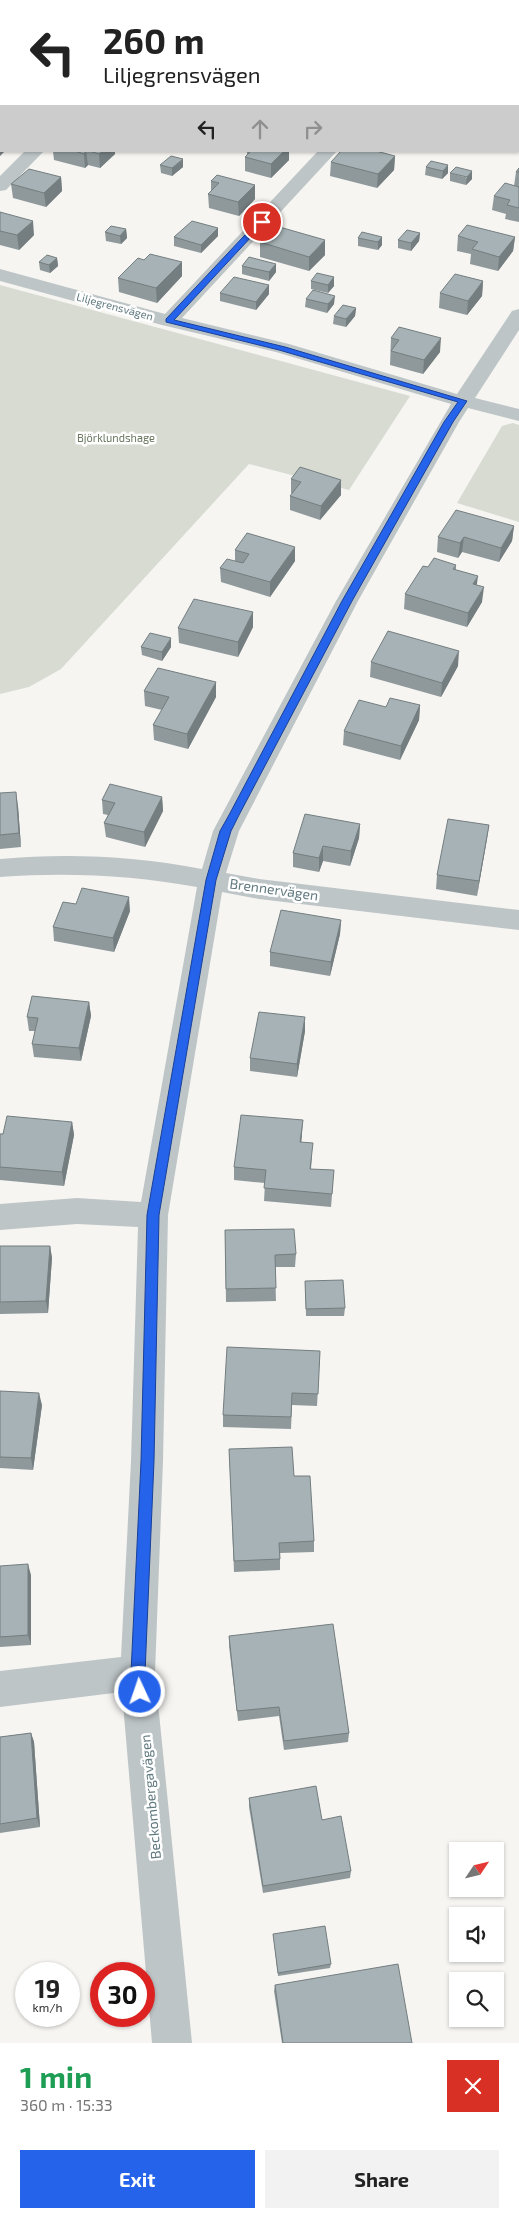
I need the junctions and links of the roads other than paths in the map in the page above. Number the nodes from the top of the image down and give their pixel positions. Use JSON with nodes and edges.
{"nodes":[{"id":1,"x":34,"y":152,"type":"edge"},
{"id":2,"x":327,"y":152,"type":"edge"},
{"id":3,"x":0,"y":186,"type":"edge"},
{"id":4,"x":0,"y":275,"type":"edge"},
{"id":5,"x":519,"y":315,"type":"edge"},
{"id":6,"x":169,"y":321,"type":"junction"},
{"id":7,"x":463,"y":401,"type":"junction"},
{"id":8,"x":519,"y":415,"type":"edge"},
{"id":9,"x":0,"y":868,"type":"edge"},
{"id":10,"x":211,"y":880,"type":"junction"},
{"id":11,"x":519,"y":920,"type":"edge"},
{"id":12,"x":153,"y":1215,"type":"junction"},
{"id":13,"x":0,"y":1217,"type":"edge"},
{"id":14,"x":138,"y":1673,"type":"junction"},
{"id":15,"x":0,"y":1689,"type":"edge"},
{"id":16,"x":172,"y":2043,"type":"edge"}],
"edges":[{"from":1,"to":3,"type":"street"},
{"from":2,"to":6,"type":"street"},
{"from":4,"to":6,"type":"street","name":"Liljegrensvägen"},
{"from":5,"to":7,"type":"street","name":"Beckombergavägen"},
{"from":6,"to":7,"type":"street","name":"Liljegrensvägen"},
{"from":7,"to":8,"type":"street","name":"Liljegrensvägen"},
{"from":7,"to":10,"type":"street","name":"Beckombergavägen"},
{"from":9,"to":10,"type":"street","name":"Brennervägen"},
{"from":10,"to":11,"type":"street","name":"Brennervägen"},
{"from":10,"to":12,"type":"street","name":"Beckombergavägen"},
{"from":12,"to":13,"type":"street"},
{"from":12,"to":14,"type":"street","name":"Beckombergavägen"},
{"from":14,"to":15,"type":"street"},
{"from":14,"to":16,"type":"street","name":"Beckombergavägen"}]}
